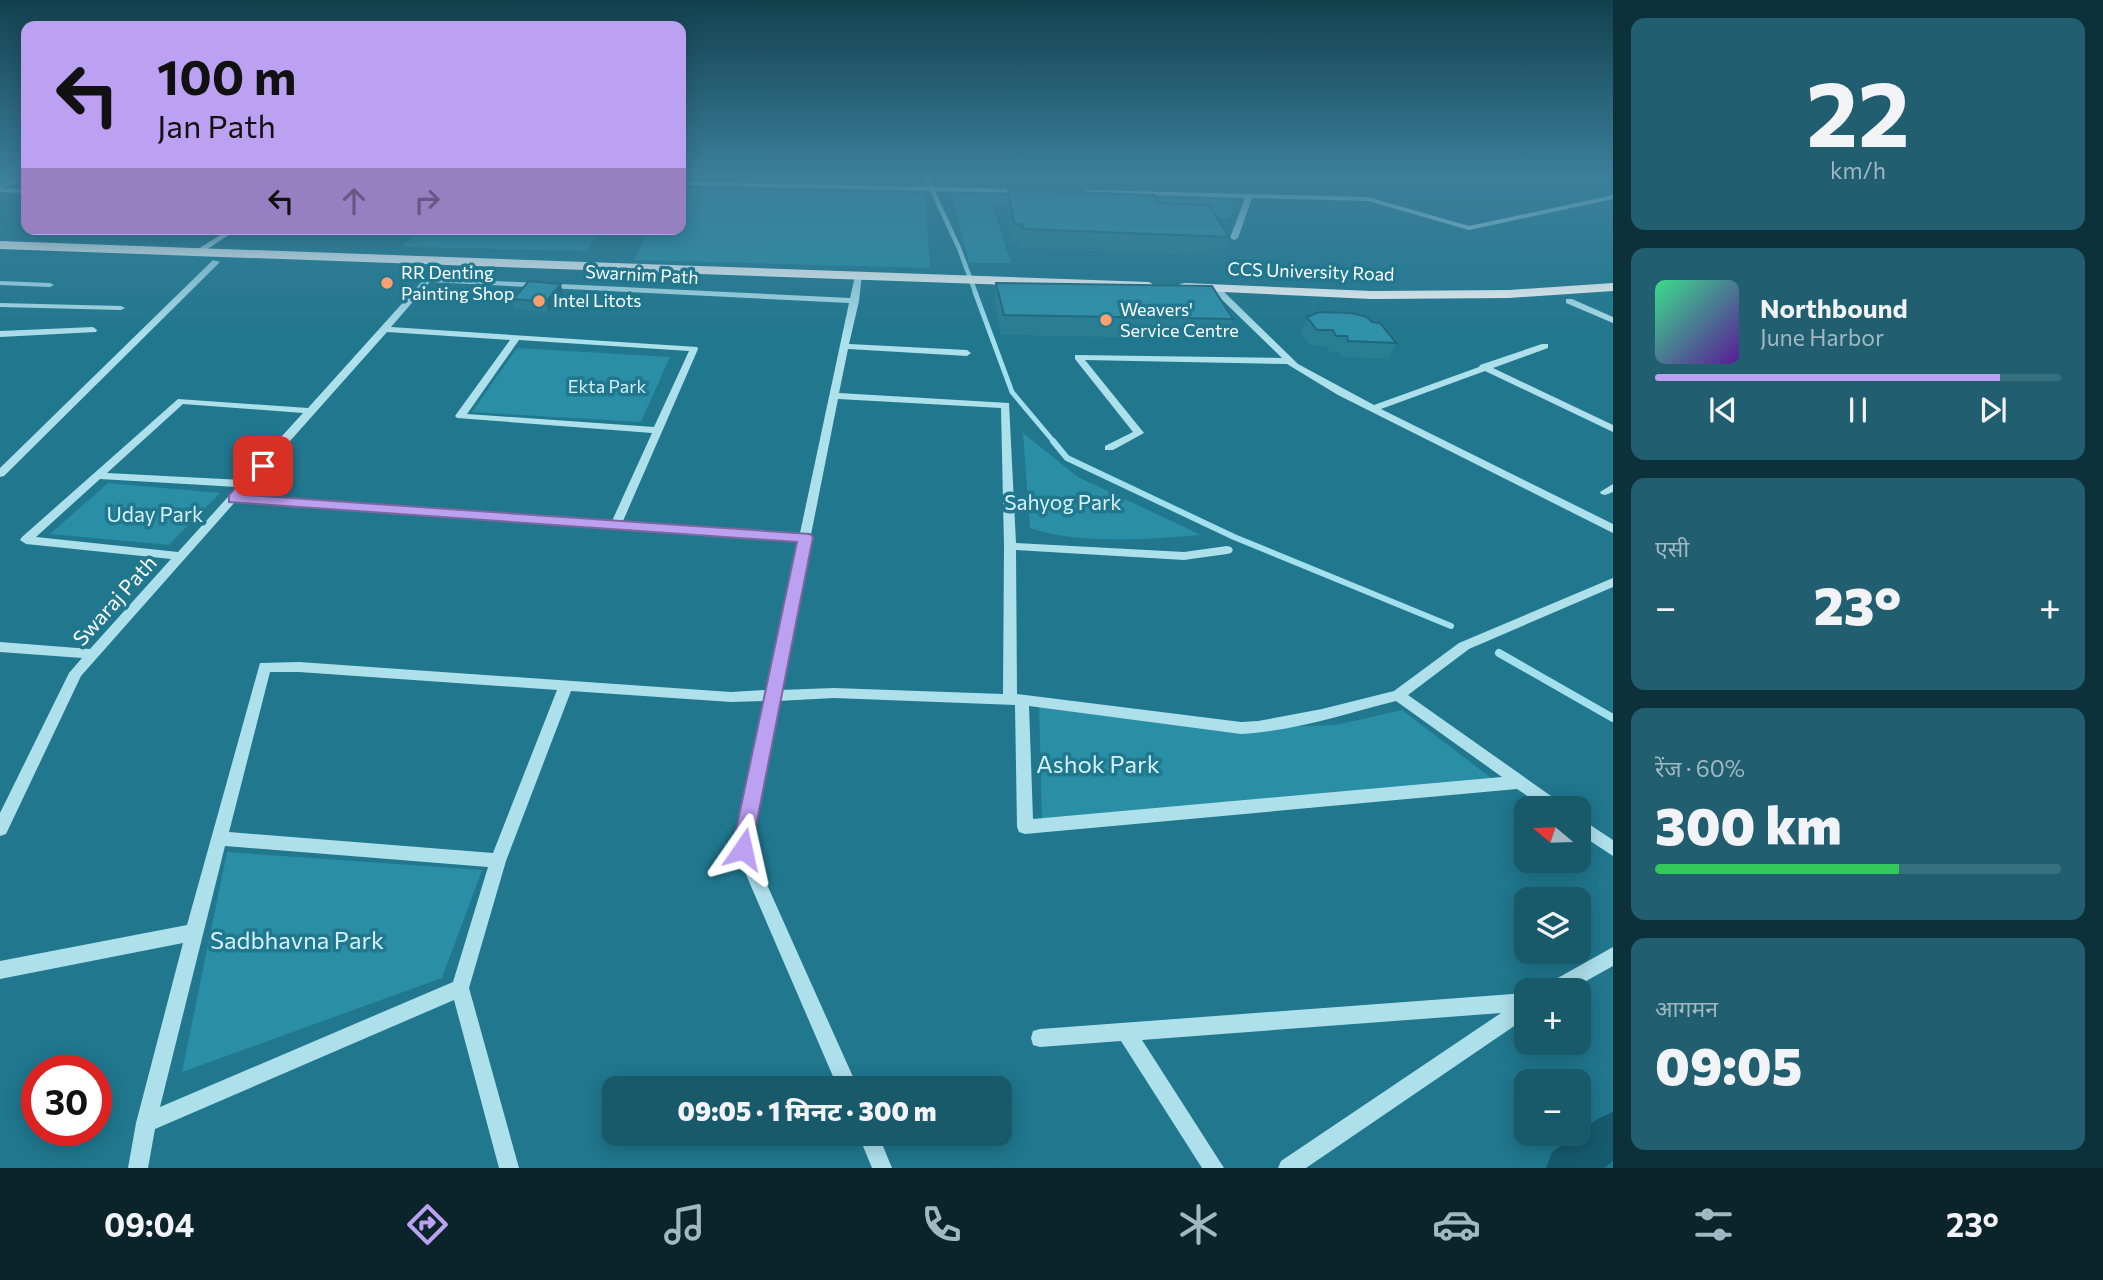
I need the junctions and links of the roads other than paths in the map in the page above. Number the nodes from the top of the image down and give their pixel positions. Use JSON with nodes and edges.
{"nodes":[{"id":1,"x":1237,"y":230,"type":"edge"},
{"id":2,"x":225,"y":235,"type":"edge"},
{"id":3,"x":1234,"y":238,"type":"dead end"},
{"id":4,"x":0,"y":245,"type":"edge"},
{"id":5,"x":197,"y":252,"type":"junction"},
{"id":6,"x":0,"y":255,"type":"edge"},
{"id":7,"x":216,"y":262,"type":"junction"},
{"id":8,"x":438,"y":269,"type":"junction"},
{"id":9,"x":858,"y":280,"type":"junction"},
{"id":10,"x":428,"y":281,"type":"junction"},
{"id":11,"x":0,"y":283,"type":"edge"},
{"id":12,"x":50,"y":285,"type":"dead end"},
{"id":13,"x":1613,"y":287,"type":"edge"},
{"id":14,"x":1219,"y":292,"type":"junction"},
{"id":15,"x":1613,"y":297,"type":"edge"},
{"id":16,"x":855,"y":301,"type":"junction"},
{"id":17,"x":1569,"y":301,"type":"junction"},
{"id":18,"x":0,"y":305,"type":"edge"},
{"id":19,"x":121,"y":308,"type":"dead end"},
{"id":20,"x":1613,"y":320,"type":"edge"},
{"id":21,"x":93,"y":330,"type":"dead end"},
{"id":22,"x":384,"y":330,"type":"junction"},
{"id":23,"x":0,"y":334,"type":"edge"},
{"id":24,"x":516,"y":338,"type":"junction"},
{"id":25,"x":845,"y":346,"type":"junction"},
{"id":26,"x":1545,"y":346,"type":"dead end"},
{"id":27,"x":967,"y":353,"type":"dead end"},
{"id":28,"x":1290,"y":361,"type":"junction"},
{"id":29,"x":1483,"y":367,"type":"junction"},
{"id":30,"x":834,"y":396,"type":"junction"},
{"id":31,"x":1373,"y":409,"type":"junction"},
{"id":32,"x":312,"y":411,"type":"junction"},
{"id":33,"x":1613,"y":429,"type":"edge"},
{"id":34,"x":656,"y":430,"type":"junction"},
{"id":35,"x":1109,"y":448,"type":"dead end"},
{"id":36,"x":0,"y":474,"type":"edge"},
{"id":37,"x":99,"y":476,"type":"junction"},
{"id":38,"x":247,"y":484,"type":"junction"},
{"id":39,"x":234,"y":499,"type":"junction"},
{"id":40,"x":616,"y":525,"type":"junction"},
{"id":41,"x":1613,"y":529,"type":"edge"},
{"id":42,"x":805,"y":537,"type":"junction"},
{"id":43,"x":1010,"y":546,"type":"junction"},
{"id":44,"x":1227,"y":550,"type":"dead end"},
{"id":45,"x":181,"y":556,"type":"junction"},
{"id":46,"x":1613,"y":582,"type":"edge"},
{"id":47,"x":0,"y":647,"type":"edge"},
{"id":48,"x":93,"y":654,"type":"junction"},
{"id":49,"x":566,"y":685,"type":"junction"},
{"id":50,"x":772,"y":695,"type":"junction"},
{"id":51,"x":1398,"y":695,"type":"junction"},
{"id":52,"x":1016,"y":700,"type":"junction"},
{"id":53,"x":1519,"y":782,"type":"junction"},
{"id":54,"x":1539,"y":796,"type":"edge"},
{"id":55,"x":7,"y":802,"type":"edge"},
{"id":56,"x":0,"y":829,"type":"edge"},
{"id":57,"x":1591,"y":833,"type":"edge"},
{"id":58,"x":218,"y":838,"type":"junction"},
{"id":59,"x":1613,"y":849,"type":"edge"},
{"id":60,"x":498,"y":861,"type":"junction"},
{"id":61,"x":194,"y":932,"type":"junction"},
{"id":62,"x":1613,"y":956,"type":"edge"},
{"id":63,"x":0,"y":970,"type":"edge"},
{"id":64,"x":1574,"y":978,"type":"edge"},
{"id":65,"x":460,"y":988,"type":"junction"},
{"id":66,"x":1514,"y":1006,"type":"edge"},
{"id":67,"x":1514,"y":1013,"type":"edge"},
{"id":68,"x":1125,"y":1031,"type":"junction"},
{"id":69,"x":1040,"y":1038,"type":"dead end"},
{"id":70,"x":843,"y":1076,"type":"edge"},
{"id":71,"x":146,"y":1123,"type":"junction"},
{"id":72,"x":872,"y":1146,"type":"edge"},
{"id":73,"x":138,"y":1168,"type":"edge"},
{"id":74,"x":509,"y":1168,"type":"edge"},
{"id":75,"x":882,"y":1168,"type":"edge"},
{"id":76,"x":1214,"y":1168,"type":"edge"},
{"id":77,"x":1288,"y":1168,"type":"edge"}],
"edges":[{"from":1,"to":3,"type":"street"},
{"from":2,"to":5,"type":"street"},
{"from":4,"to":5,"type":"highway","name":"CCS University Road"},
{"from":5,"to":9,"type":"highway","name":"CCS University Road"},
{"from":6,"to":7,"type":"highway","name":"CCS University Road"},
{"from":7,"to":8,"type":"highway","name":"CCS University Road"},
{"from":7,"to":36,"type":"street"},
{"from":8,"to":9,"type":"highway","name":"CCS University Road"},
{"from":8,"to":10,"type":"street","name":"Swaraj Path"},
{"from":9,"to":14,"type":"highway","name":"CCS University Road"},
{"from":9,"to":16,"type":"street"},
{"from":10,"to":16,"type":"street","name":"Swarnim Path"},
{"from":10,"to":22,"type":"street","name":"Swaraj Path"},
{"from":11,"to":12,"type":"street"},
{"from":13,"to":14,"type":"highway","name":"CCS University Road"},
{"from":14,"to":17,"type":"highway","name":"CCS University Road"},
{"from":14,"to":28,"type":"street"},
{"from":15,"to":17,"type":"highway","name":"CCS University Road"},
{"from":16,"to":25,"type":"street"},
{"from":17,"to":20,"type":"street"},
{"from":18,"to":19,"type":"street"},
{"from":21,"to":23,"type":"street"},
{"from":22,"to":24,"type":"street"},
{"from":22,"to":32,"type":"street","name":"Swaraj Path"},
{"from":24,"to":34,"type":"street"},
{"from":24,"to":34,"type":"street"},
{"from":25,"to":27,"type":"street"},
{"from":25,"to":30,"type":"street"},
{"from":26,"to":29,"type":"street"},
{"from":28,"to":31,"type":"street"},
{"from":28,"to":35,"type":"street"},
{"from":29,"to":31,"type":"street"},
{"from":29,"to":33,"type":"street"},
{"from":30,"to":42,"type":"street"},
{"from":30,"to":43,"type":"street"},
{"from":31,"to":41,"type":"street"},
{"from":32,"to":37,"type":"street"},
{"from":32,"to":38,"type":"street","name":"Swaraj Path"},
{"from":34,"to":40,"type":"street"},
{"from":37,"to":38,"type":"street"},
{"from":37,"to":45,"type":"street"},
{"from":38,"to":39,"type":"street","name":"Swaraj Path"},
{"from":39,"to":40,"type":"street"},
{"from":39,"to":45,"type":"street","name":"Swaraj Path"},
{"from":40,"to":42,"type":"street"},
{"from":42,"to":50,"type":"street"},
{"from":43,"to":44,"type":"street"},
{"from":43,"to":52,"type":"street"},
{"from":45,"to":48,"type":"street","name":"Swaraj Path"},
{"from":46,"to":51,"type":"street"},
{"from":47,"to":48,"type":"street"},
{"from":48,"to":55,"type":"street","name":"Swaraj Path"},
{"from":49,"to":50,"type":"street"},
{"from":49,"to":58,"type":"street"},
{"from":49,"to":60,"type":"street"},
{"from":50,"to":52,"type":"street"},
{"from":50,"to":70,"type":"street"},
{"from":51,"to":52,"type":"street"},
{"from":51,"to":53,"type":"street"},
{"from":52,"to":53,"type":"street"},
{"from":53,"to":54,"type":"street"},
{"from":55,"to":56,"type":"street","name":"Swaraj Path"},
{"from":57,"to":59,"type":"street"},
{"from":58,"to":60,"type":"street"},
{"from":58,"to":61,"type":"street"},
{"from":60,"to":65,"type":"street"},
{"from":61,"to":63,"type":"street"},
{"from":61,"to":71,"type":"street"},
{"from":62,"to":64,"type":"street"},
{"from":65,"to":71,"type":"street"},
{"from":65,"to":74,"type":"street"},
{"from":66,"to":68,"type":"street"},
{"from":67,"to":77,"type":"street"},
{"from":68,"to":69,"type":"street"},
{"from":68,"to":76,"type":"street"},
{"from":71,"to":73,"type":"street"},
{"from":72,"to":75,"type":"street"}]}
